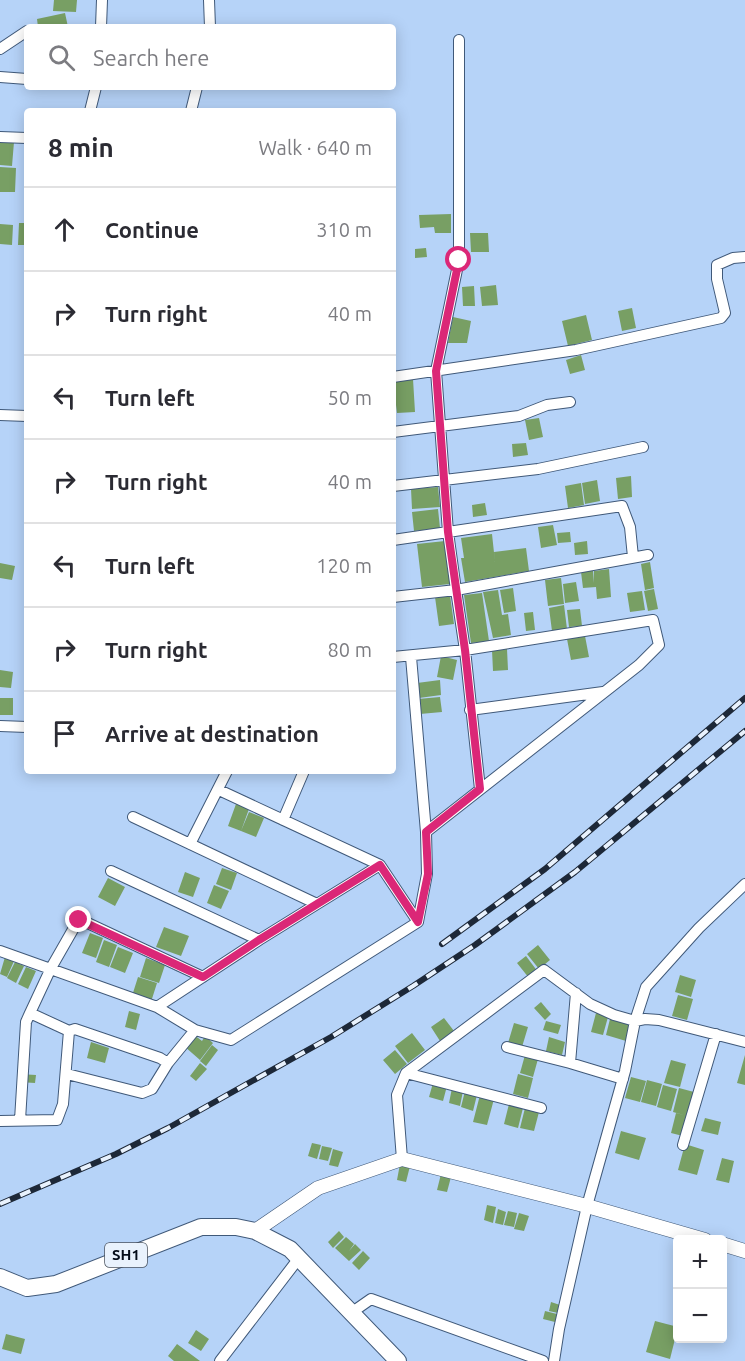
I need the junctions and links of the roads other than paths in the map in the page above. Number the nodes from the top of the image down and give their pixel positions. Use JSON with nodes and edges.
{"nodes":[{"id":1,"x":102,"y":0,"type":"edge"},
{"id":2,"x":209,"y":0,"type":"edge"},
{"id":3,"x":101,"y":24,"type":"edge"},
{"id":4,"x":210,"y":24,"type":"edge"},
{"id":5,"x":24,"y":33,"type":"edge"},
{"id":6,"x":459,"y":40,"type":"dead end"},
{"id":7,"x":0,"y":49,"type":"edge"},
{"id":8,"x":0,"y":77,"type":"edge"},
{"id":9,"x":24,"y":79,"type":"edge"},
{"id":10,"x":95,"y":90,"type":"edge"},
{"id":11,"x":196,"y":90,"type":"edge"},
{"id":12,"x":91,"y":108,"type":"edge"},
{"id":13,"x":192,"y":108,"type":"edge"},
{"id":14,"x":0,"y":137,"type":"edge"},
{"id":15,"x":24,"y":138,"type":"edge"},
{"id":16,"x":745,"y":257,"type":"edge"},
{"id":17,"x":436,"y":371,"type":"junction"},
{"id":18,"x":396,"y":377,"type":"edge"},
{"id":19,"x":570,"y":402,"type":"dead end"},
{"id":20,"x":0,"y":416,"type":"edge"},
{"id":21,"x":24,"y":416,"type":"edge"},
{"id":22,"x":439,"y":428,"type":"junction"},
{"id":23,"x":396,"y":432,"type":"edge"},
{"id":24,"x":643,"y":447,"type":"dead end"},
{"id":25,"x":444,"y":480,"type":"junction"},
{"id":26,"x":396,"y":486,"type":"edge"},
{"id":27,"x":448,"y":532,"type":"junction"},
{"id":28,"x":396,"y":540,"type":"edge"},
{"id":29,"x":648,"y":555,"type":"dead end"},
{"id":30,"x":633,"y":557,"type":"junction"},
{"id":31,"x":456,"y":590,"type":"junction"},
{"id":32,"x":396,"y":597,"type":"edge"},
{"id":33,"x":465,"y":650,"type":"junction"},
{"id":34,"x":396,"y":657,"type":"edge"},
{"id":35,"x":411,"y":657,"type":"junction"},
{"id":36,"x":605,"y":692,"type":"junction"},
{"id":37,"x":470,"y":710,"type":"junction"},
{"id":38,"x":0,"y":726,"type":"edge"},
{"id":39,"x":24,"y":727,"type":"edge"},
{"id":40,"x":226,"y":774,"type":"edge"},
{"id":41,"x":303,"y":774,"type":"edge"},
{"id":42,"x":480,"y":789,"type":"junction"},
{"id":43,"x":219,"y":790,"type":"junction"},
{"id":44,"x":133,"y":817,"type":"dead end"},
{"id":45,"x":284,"y":820,"type":"junction"},
{"id":46,"x":426,"y":832,"type":"junction"},
{"id":47,"x":190,"y":844,"type":"junction"},
{"id":48,"x":380,"y":865,"type":"junction"},
{"id":49,"x":111,"y":871,"type":"dead end"},
{"id":50,"x":745,"y":884,"type":"edge"},
{"id":51,"x":316,"y":904,"type":"junction"},
{"id":52,"x":418,"y":922,"type":"junction"},
{"id":53,"x":259,"y":940,"type":"junction"},
{"id":54,"x":0,"y":951,"type":"edge"},
{"id":55,"x":51,"y":968,"type":"junction"},
{"id":56,"x":203,"y":977,"type":"junction"},
{"id":57,"x":576,"y":993,"type":"junction"},
{"id":58,"x":158,"y":1007,"type":"junction"},
{"id":59,"x":30,"y":1013,"type":"junction"},
{"id":60,"x":636,"y":1021,"type":"junction"},
{"id":61,"x":195,"y":1030,"type":"junction"},
{"id":62,"x":69,"y":1031,"type":"junction"},
{"id":63,"x":716,"y":1034,"type":"junction"},
{"id":64,"x":745,"y":1042,"type":"edge"},
{"id":65,"x":507,"y":1047,"type":"dead end"},
{"id":66,"x":168,"y":1063,"type":"junction"},
{"id":67,"x":570,"y":1063,"type":"junction"},
{"id":68,"x":406,"y":1072,"type":"junction"},
{"id":69,"x":67,"y":1074,"type":"junction"},
{"id":70,"x":623,"y":1079,"type":"junction"},
{"id":71,"x":541,"y":1108,"type":"dead end"},
{"id":72,"x":0,"y":1120,"type":"edge"},
{"id":73,"x":20,"y":1120,"type":"junction"},
{"id":74,"x":683,"y":1145,"type":"dead end"},
{"id":75,"x":402,"y":1158,"type":"junction"},
{"id":76,"x":588,"y":1206,"type":"junction"},
{"id":77,"x":255,"y":1231,"type":"junction"},
{"id":78,"x":691,"y":1235,"type":"edge"},
{"id":79,"x":727,"y":1246,"type":"edge"},
{"id":80,"x":745,"y":1251,"type":"edge"},
{"id":81,"x":299,"y":1258,"type":"junction"},
{"id":82,"x":0,"y":1277,"type":"edge"},
{"id":83,"x":351,"y":1313,"type":"junction"},
{"id":84,"x":220,"y":1361,"type":"edge"},
{"id":85,"x":398,"y":1361,"type":"edge"},
{"id":86,"x":543,"y":1361,"type":"edge"},
{"id":87,"x":554,"y":1361,"type":"edge"}],
"edges":[{"from":1,"to":3,"type":"street"},
{"from":2,"to":4,"type":"street"},
{"from":5,"to":7,"type":"street"},
{"from":6,"to":17,"type":"street"},
{"from":8,"to":9,"type":"street"},
{"from":10,"to":12,"type":"street"},
{"from":11,"to":13,"type":"street"},
{"from":14,"to":15,"type":"street"},
{"from":16,"to":17,"type":"street"},
{"from":17,"to":18,"type":"street"},
{"from":17,"to":22,"type":"street"},
{"from":19,"to":22,"type":"street"},
{"from":20,"to":21,"type":"street"},
{"from":22,"to":23,"type":"street"},
{"from":22,"to":25,"type":"street"},
{"from":24,"to":25,"type":"street"},
{"from":25,"to":26,"type":"street"},
{"from":25,"to":27,"type":"street"},
{"from":27,"to":28,"type":"street"},
{"from":27,"to":30,"type":"street"},
{"from":27,"to":31,"type":"street"},
{"from":29,"to":30,"type":"street"},
{"from":30,"to":31,"type":"street"},
{"from":31,"to":32,"type":"street"},
{"from":31,"to":33,"type":"street"},
{"from":33,"to":35,"type":"street"},
{"from":33,"to":36,"type":"street"},
{"from":33,"to":37,"type":"street"},
{"from":34,"to":35,"type":"street"},
{"from":35,"to":46,"type":"street"},
{"from":36,"to":37,"type":"street"},
{"from":36,"to":42,"type":"street"},
{"from":37,"to":42,"type":"street"},
{"from":38,"to":39,"type":"street"},
{"from":40,"to":43,"type":"street"},
{"from":41,"to":45,"type":"street"},
{"from":42,"to":46,"type":"street"},
{"from":43,"to":45,"type":"street"},
{"from":43,"to":47,"type":"street"},
{"from":44,"to":47,"type":"street"},
{"from":45,"to":48,"type":"street"},
{"from":46,"to":52,"type":"street"},
{"from":47,"to":51,"type":"street"},
{"from":48,"to":51,"type":"street"},
{"from":48,"to":52,"type":"street"},
{"from":49,"to":53,"type":"street"},
{"from":50,"to":60,"type":"street"},
{"from":51,"to":53,"type":"street"},
{"from":52,"to":61,"type":"street"},
{"from":53,"to":56,"type":"street"},
{"from":54,"to":55,"type":"street"},
{"from":55,"to":56,"type":"street"},
{"from":55,"to":58,"type":"street"},
{"from":55,"to":59,"type":"street"},
{"from":56,"to":58,"type":"street"},
{"from":57,"to":60,"type":"street"},
{"from":57,"to":67,"type":"street"},
{"from":57,"to":68,"type":"street"},
{"from":58,"to":61,"type":"street"},
{"from":59,"to":62,"type":"street"},
{"from":59,"to":73,"type":"street"},
{"from":60,"to":63,"type":"street"},
{"from":60,"to":70,"type":"street"},
{"from":61,"to":66,"type":"street"},
{"from":62,"to":66,"type":"street"},
{"from":62,"to":69,"type":"street"},
{"from":63,"to":64,"type":"street"},
{"from":63,"to":74,"type":"street"},
{"from":65,"to":67,"type":"street"},
{"from":66,"to":69,"type":"street"},
{"from":67,"to":70,"type":"street"},
{"from":68,"to":71,"type":"street"},
{"from":68,"to":75,"type":"street"},
{"from":69,"to":73,"type":"street"},
{"from":70,"to":76,"type":"street"},
{"from":72,"to":73,"type":"street"},
{"from":75,"to":76,"type":"street"},
{"from":75,"to":77,"type":"street"},
{"from":76,"to":78,"type":"street"},
{"from":76,"to":87,"type":"street"},
{"from":77,"to":81,"type":"main road","number":"SH1"},
{"from":77,"to":82,"type":"main road","number":"SH1"},
{"from":79,"to":80,"type":"street"},
{"from":81,"to":83,"type":"main road","number":"SH1"},
{"from":81,"to":84,"type":"street"},
{"from":83,"to":85,"type":"main road","number":"SH1"},
{"from":83,"to":86,"type":"street"}]}
